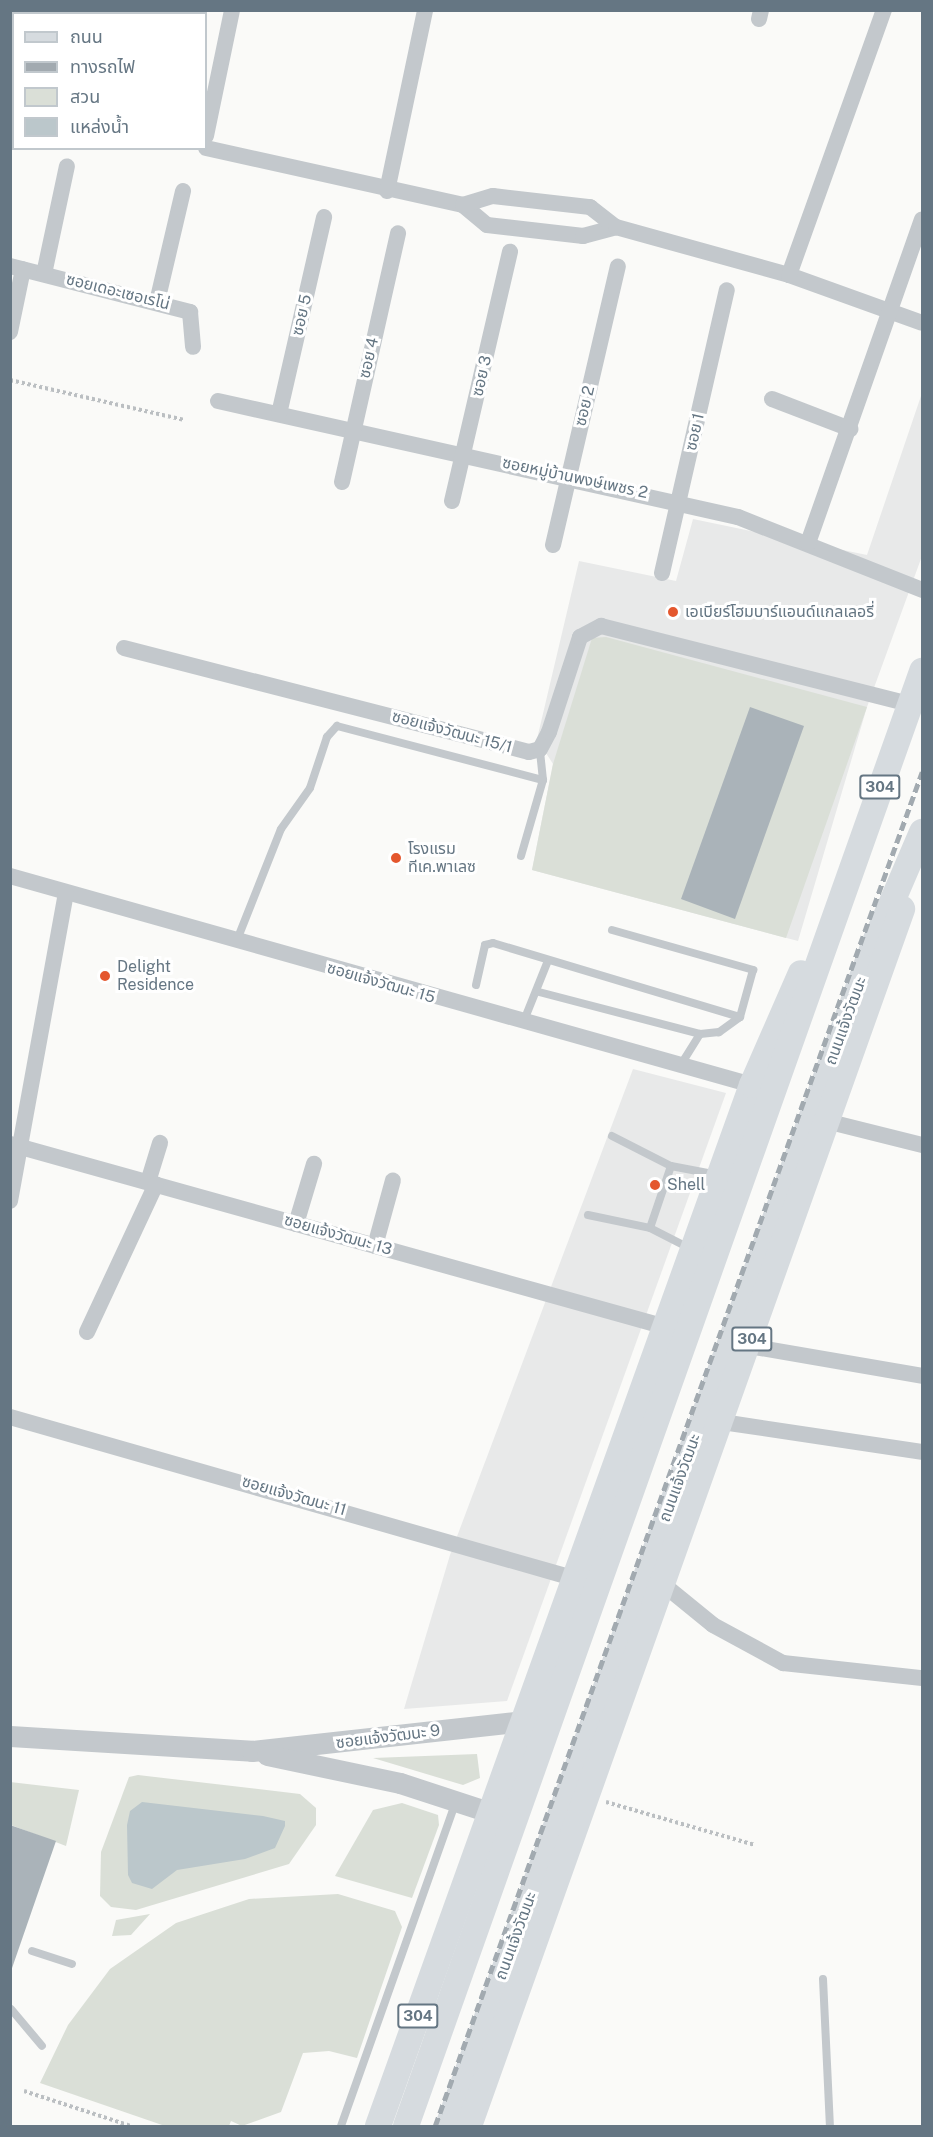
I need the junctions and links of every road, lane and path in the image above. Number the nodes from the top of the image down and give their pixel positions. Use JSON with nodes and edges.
{"nodes":[{"id":1,"x":232,"y":10,"type":"edge"},
{"id":2,"x":425,"y":10,"type":"edge"},
{"id":3,"x":884,"y":10,"type":"edge"},
{"id":4,"x":207,"y":131,"type":"edge"},
{"id":5,"x":207,"y":148,"type":"edge"},
{"id":6,"x":67,"y":166,"type":"dead end"},
{"id":7,"x":387,"y":190,"type":"junction"},
{"id":8,"x":183,"y":191,"type":"dead end"},
{"id":9,"x":463,"y":205,"type":"junction"},
{"id":10,"x":324,"y":217,"type":"dead end"},
{"id":11,"x":922,"y":219,"type":"edge"},
{"id":12,"x":616,"y":227,"type":"junction"},
{"id":13,"x":398,"y":233,"type":"dead end"},
{"id":14,"x":510,"y":252,"type":"dead end"},
{"id":15,"x":618,"y":266,"type":"dead end"},
{"id":16,"x":17,"y":268,"type":"edge"},
{"id":17,"x":44,"y":274,"type":"junction"},
{"id":18,"x":789,"y":275,"type":"junction"},
{"id":19,"x":727,"y":291,"type":"dead end"},
{"id":20,"x":157,"y":302,"type":"junction"},
{"id":21,"x":890,"y":313,"type":"junction"},
{"id":22,"x":922,"y":323,"type":"edge"},
{"id":23,"x":10,"y":332,"type":"edge"},
{"id":24,"x":193,"y":347,"type":"dead end"},
{"id":25,"x":10,"y":380,"type":"edge"},
{"id":26,"x":772,"y":399,"type":"dead end"},
{"id":27,"x":218,"y":401,"type":"dead end"},
{"id":28,"x":279,"y":414,"type":"junction"},
{"id":29,"x":183,"y":420,"type":"dead end"},
{"id":30,"x":353,"y":429,"type":"junction"},
{"id":31,"x":850,"y":429,"type":"junction"},
{"id":32,"x":465,"y":454,"type":"junction"},
{"id":33,"x":568,"y":476,"type":"junction"},
{"id":34,"x":342,"y":482,"type":"dead end"},
{"id":35,"x":452,"y":501,"type":"dead end"},
{"id":36,"x":679,"y":501,"type":"junction"},
{"id":37,"x":808,"y":543,"type":"junction"},
{"id":38,"x":553,"y":545,"type":"dead end"},
{"id":39,"x":662,"y":573,"type":"dead end"},
{"id":40,"x":922,"y":590,"type":"edge"},
{"id":41,"x":124,"y":648,"type":"dead end"},
{"id":42,"x":922,"y":671,"type":"edge"},
{"id":43,"x":910,"y":704,"type":"junction"},
{"id":44,"x":540,"y":750,"type":"junction"},
{"id":45,"x":543,"y":780,"type":"junction"},
{"id":46,"x":922,"y":833,"type":"edge"},
{"id":47,"x":521,"y":855,"type":"dead end"},
{"id":48,"x":10,"y":876,"type":"edge"},
{"id":49,"x":66,"y":894,"type":"junction"},
{"id":50,"x":837,"y":904,"type":"junction"},
{"id":51,"x":612,"y":930,"type":"dead end"},
{"id":52,"x":237,"y":942,"type":"junction"},
{"id":53,"x":548,"y":963,"type":"junction"},
{"id":54,"x":476,"y":985,"type":"dead end"},
{"id":55,"x":539,"y":992,"type":"junction"},
{"id":56,"x":740,"y":1017,"type":"junction"},
{"id":57,"x":523,"y":1023,"type":"junction"},
{"id":58,"x":700,"y":1034,"type":"junction"},
{"id":59,"x":681,"y":1065,"type":"junction"},
{"id":60,"x":752,"y":1085,"type":"junction"},
{"id":61,"x":830,"y":1122,"type":"junction"},
{"id":62,"x":612,"y":1136,"type":"dead end"},
{"id":63,"x":160,"y":1143,"type":"dead end"},
{"id":64,"x":15,"y":1145,"type":"edge"},
{"id":65,"x":922,"y":1145,"type":"edge"},
{"id":66,"x":314,"y":1164,"type":"dead end"},
{"id":67,"x":671,"y":1166,"type":"junction"},
{"id":68,"x":720,"y":1176,"type":"junction"},
{"id":69,"x":393,"y":1180,"type":"dead end"},
{"id":70,"x":152,"y":1183,"type":"junction"},
{"id":71,"x":10,"y":1202,"type":"edge"},
{"id":72,"x":588,"y":1215,"type":"dead end"},
{"id":73,"x":296,"y":1224,"type":"junction"},
{"id":74,"x":650,"y":1228,"type":"junction"},
{"id":75,"x":375,"y":1246,"type":"junction"},
{"id":76,"x":693,"y":1249,"type":"junction"},
{"id":77,"x":666,"y":1327,"type":"junction"},
{"id":78,"x":87,"y":1332,"type":"dead end"},
{"id":79,"x":749,"y":1346,"type":"junction"},
{"id":80,"x":922,"y":1376,"type":"edge"},
{"id":81,"x":10,"y":1417,"type":"edge"},
{"id":82,"x":722,"y":1422,"type":"junction"},
{"id":83,"x":922,"y":1452,"type":"edge"},
{"id":84,"x":576,"y":1579,"type":"junction"},
{"id":85,"x":664,"y":1585,"type":"junction"},
{"id":86,"x":922,"y":1678,"type":"edge"},
{"id":87,"x":540,"y":1679,"type":"junction"},
{"id":88,"x":622,"y":1702,"type":"junction"},
{"id":89,"x":525,"y":1721,"type":"junction"},
{"id":90,"x":10,"y":1736,"type":"edge"},
{"id":91,"x":252,"y":1751,"type":"junction"},
{"id":92,"x":588,"y":1797,"type":"junction"},
{"id":93,"x":456,"y":1801,"type":"junction"},
{"id":94,"x":492,"y":1813,"type":"junction"},
{"id":95,"x":572,"y":1841,"type":"junction"},
{"id":96,"x":755,"y":1845,"type":"dead end"},
{"id":97,"x":457,"y":1906,"type":"junction"},
{"id":98,"x":536,"y":1943,"type":"junction"},
{"id":99,"x":32,"y":1951,"type":"dead end"},
{"id":100,"x":72,"y":1964,"type":"dead end"},
{"id":101,"x":823,"y":1980,"type":"dead end"},
{"id":102,"x":11,"y":2009,"type":"edge"},
{"id":103,"x":42,"y":2046,"type":"dead end"},
{"id":104,"x":24,"y":2091,"type":"dead end"},
{"id":105,"x":131,"y":2127,"type":"edge"},
{"id":106,"x":340,"y":2127,"type":"edge"},
{"id":107,"x":378,"y":2127,"type":"edge"},
{"id":108,"x":406,"y":2127,"type":"edge"},
{"id":109,"x":448,"y":2127,"type":"edge"},
{"id":110,"x":469,"y":2127,"type":"edge"},
{"id":111,"x":830,"y":2127,"type":"edge"}],
"edges":[{"from":1,"to":4,"type":"street"},
{"from":2,"to":7,"type":"street"},
{"from":3,"to":18,"type":"street"},
{"from":5,"to":7,"type":"street"},
{"from":6,"to":17,"type":"street"},
{"from":7,"to":9,"type":"street"},
{"from":8,"to":20,"type":"street"},
{"from":9,"to":12,"type":"street"},
{"from":9,"to":12,"type":"street"},
{"from":10,"to":28,"type":"street","name":"ซอย 5"},
{"from":11,"to":21,"type":"street"},
{"from":12,"to":18,"type":"street"},
{"from":13,"to":30,"type":"street","name":"ซอย 4"},
{"from":14,"to":32,"type":"street","name":"ซอย 3"},
{"from":15,"to":33,"type":"street","name":"ซอย 2"},
{"from":16,"to":17,"type":"street","name":"ซอยเดอะเซอเรโน่"},
{"from":16,"to":23,"type":"street"},
{"from":17,"to":20,"type":"street","name":"ซอยเดอะเซอเรโน่"},
{"from":18,"to":21,"type":"street"},
{"from":19,"to":36,"type":"street","name":"ซอย 1"},
{"from":20,"to":24,"type":"street","name":"ซอยเดอะเซอเรโน่"},
{"from":21,"to":22,"type":"street"},
{"from":21,"to":31,"type":"street"},
{"from":25,"to":29,"type":"path"},
{"from":26,"to":31,"type":"street"},
{"from":27,"to":28,"type":"street","name":"ซอยหมู่บ้านพงษ์เพชร 2"},
{"from":28,"to":30,"type":"street","name":"ซอยหมู่บ้านพงษ์เพชร 2"},
{"from":30,"to":32,"type":"street","name":"ซอยหมู่บ้านพงษ์เพชร 2"},
{"from":30,"to":34,"type":"street","name":"ซอย 4"},
{"from":31,"to":37,"type":"street"},
{"from":32,"to":33,"type":"street","name":"ซอยหมู่บ้านพงษ์เพชร 2"},
{"from":32,"to":35,"type":"street","name":"ซอย 3"},
{"from":33,"to":36,"type":"street","name":"ซอยหมู่บ้านพงษ์เพชร 2"},
{"from":33,"to":38,"type":"street","name":"ซอย 2"},
{"from":36,"to":37,"type":"street","name":"ซอยหมู่บ้านพงษ์เพชร 2"},
{"from":36,"to":39,"type":"street","name":"ซอย 1"},
{"from":37,"to":40,"type":"street","name":"ซอยหมู่บ้านพงษ์เพชร 2"},
{"from":41,"to":44,"type":"street","name":"ซอยแจ้งวัฒนะ 15/1"},
{"from":42,"to":43,"type":"main road","number":"304"},
{"from":43,"to":44,"type":"street"},
{"from":43,"to":50,"type":"main road","number":"304"},
{"from":44,"to":45,"type":"lane"},
{"from":45,"to":47,"type":"lane"},
{"from":45,"to":52,"type":"lane"},
{"from":46,"to":61,"type":"main road","name":"ถนนแจ้งวัฒนะ","number":"304"},
{"from":46,"to":109,"type":"main road","name":"ถนนแจ้งวัฒนะ","number":"304"},
{"from":48,"to":49,"type":"street","name":"ซอยแจ้งวัฒนะ 15"},
{"from":49,"to":52,"type":"street","name":"ซอยแจ้งวัฒนะ 15"},
{"from":49,"to":64,"type":"street"},
{"from":50,"to":60,"type":"main road","number":"304"},
{"from":50,"to":108,"type":"main road","number":"304"},
{"from":51,"to":56,"type":"lane"},
{"from":52,"to":57,"type":"street","name":"ซอยแจ้งวัฒนะ 15"},
{"from":53,"to":54,"type":"lane"},
{"from":53,"to":55,"type":"lane"},
{"from":53,"to":56,"type":"lane"},
{"from":55,"to":57,"type":"lane"},
{"from":55,"to":58,"type":"lane"},
{"from":56,"to":58,"type":"lane"},
{"from":57,"to":59,"type":"street","name":"ซอยแจ้งวัฒนะ 15"},
{"from":58,"to":59,"type":"lane"},
{"from":59,"to":60,"type":"street","name":"ซอยแจ้งวัฒนะ 15"},
{"from":60,"to":68,"type":"main road","number":"304"},
{"from":61,"to":65,"type":"street"},
{"from":61,"to":79,"type":"main road","name":"ถนนแจ้งวัฒนะ","number":"304"},
{"from":62,"to":67,"type":"lane"},
{"from":63,"to":70,"type":"street"},
{"from":64,"to":70,"type":"street","name":"ซอยแจ้งวัฒนะ 13"},
{"from":64,"to":71,"type":"street"},
{"from":66,"to":73,"type":"street"},
{"from":67,"to":68,"type":"lane"},
{"from":67,"to":74,"type":"lane"},
{"from":68,"to":76,"type":"main road","number":"304"},
{"from":69,"to":75,"type":"street"},
{"from":70,"to":73,"type":"street","name":"ซอยแจ้งวัฒนะ 13"},
{"from":70,"to":78,"type":"street"},
{"from":72,"to":74,"type":"lane"},
{"from":73,"to":75,"type":"street","name":"ซอยแจ้งวัฒนะ 13"},
{"from":74,"to":76,"type":"lane"},
{"from":75,"to":77,"type":"street","name":"ซอยแจ้งวัฒนะ 13"},
{"from":76,"to":77,"type":"main road","number":"304"},
{"from":77,"to":84,"type":"main road","number":"304"},
{"from":79,"to":80,"type":"street"},
{"from":79,"to":82,"type":"main road","name":"ถนนแจ้งวัฒนะ","number":"304"},
{"from":81,"to":84,"type":"street","name":"ซอยแจ้งวัฒนะ 11"},
{"from":82,"to":83,"type":"street"},
{"from":82,"to":85,"type":"main road","name":"ถนนแจ้งวัฒนะ","number":"304"},
{"from":84,"to":87,"type":"main road","number":"304"},
{"from":85,"to":86,"type":"street"},
{"from":85,"to":88,"type":"main road","name":"ถนนแจ้งวัฒนะ","number":"304"},
{"from":87,"to":88,"type":"main road"},
{"from":87,"to":89,"type":"main road","number":"304"},
{"from":88,"to":92,"type":"main road","name":"ถนนแจ้งวัฒนะ","number":"304"},
{"from":89,"to":91,"type":"street","name":"ซอยแจ้งวัฒนะ 9"},
{"from":89,"to":94,"type":"main road","number":"304"},
{"from":90,"to":91,"type":"street","name":"ซอยแจ้งวัฒนะ 9"},
{"from":91,"to":93,"type":"street","name":"ซอยแจ้งวัฒนะ 9"},
{"from":92,"to":95,"type":"main road","name":"ถนนแจ้งวัฒนะ","number":"304"},
{"from":92,"to":96,"type":"path"},
{"from":93,"to":94,"type":"street","name":"ซอยแจ้งวัฒนะ 9"},
{"from":93,"to":106,"type":"lane"},
{"from":94,"to":95,"type":"main road"},
{"from":94,"to":97,"type":"main road","number":"304"},
{"from":95,"to":98,"type":"main road","name":"ถนนแจ้งวัฒนะ","number":"304"},
{"from":97,"to":98,"type":"main road"},
{"from":97,"to":107,"type":"main road","number":"304"},
{"from":98,"to":110,"type":"main road","name":"ถนนแจ้งวัฒนะ","number":"304"},
{"from":99,"to":100,"type":"lane"},
{"from":101,"to":111,"type":"lane"},
{"from":102,"to":103,"type":"lane"},
{"from":104,"to":105,"type":"path"}]}
